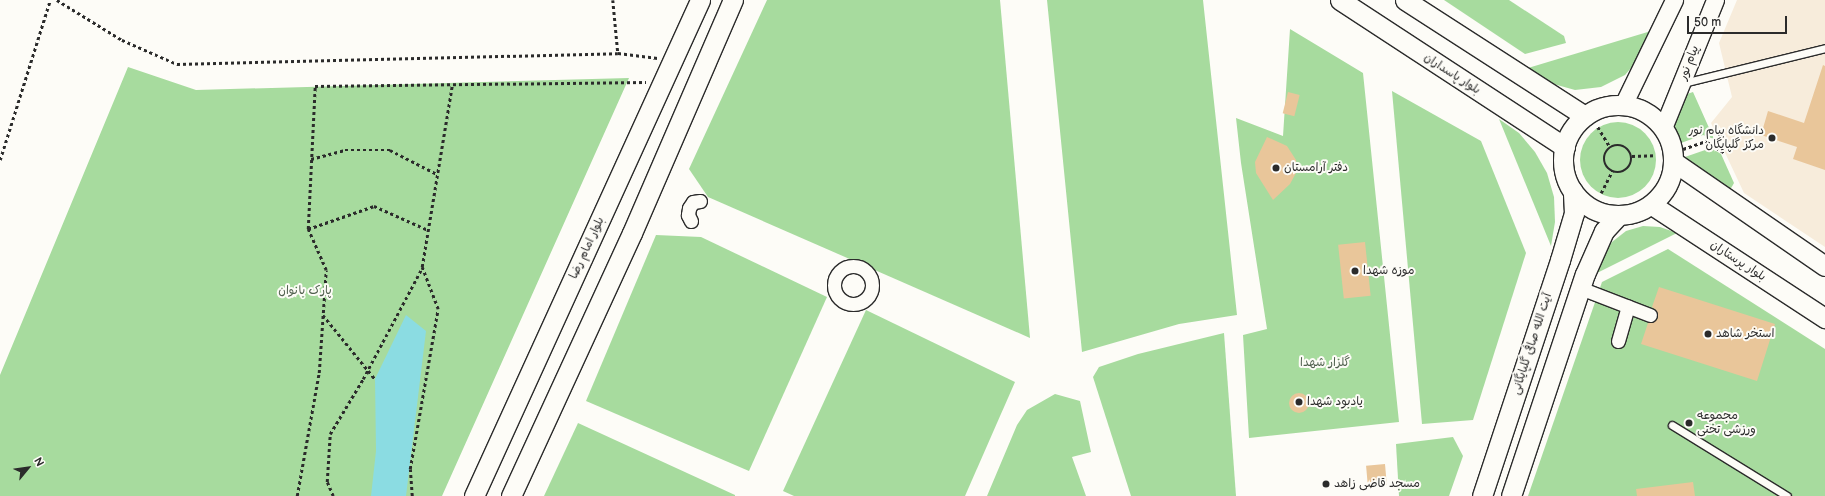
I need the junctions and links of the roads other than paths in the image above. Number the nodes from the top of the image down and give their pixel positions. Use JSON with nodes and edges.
{"nodes":[{"id":1,"x":700,"y":0,"type":"edge"},
{"id":2,"x":734,"y":0,"type":"edge"},
{"id":3,"x":1340,"y":0,"type":"edge"},
{"id":4,"x":1405,"y":0,"type":"edge"},
{"id":5,"x":1674,"y":0,"type":"edge"},
{"id":6,"x":1715,"y":0,"type":"edge"},
{"id":7,"x":1825,"y":48,"type":"edge"},
{"id":8,"x":1681,"y":83,"type":"junction"},
{"id":9,"x":1623,"y":105,"type":"junction"},
{"id":10,"x":1592,"y":122,"type":"junction"},
{"id":11,"x":1664,"y":128,"type":"junction"},
{"id":12,"x":1564,"y":147,"type":"junction"},
{"id":13,"x":1667,"y":156,"type":"junction"},
{"id":14,"x":1573,"y":191,"type":"junction"},
{"id":15,"x":700,"y":201,"type":"dead end"},
{"id":16,"x":1652,"y":204,"type":"junction"},
{"id":17,"x":1618,"y":216,"type":"junction"},
{"id":18,"x":691,"y":221,"type":"dead end"},
{"id":19,"x":1825,"y":266,"type":"edge"},
{"id":20,"x":1580,"y":288,"type":"junction"},
{"id":21,"x":1628,"y":306,"type":"junction"},
{"id":22,"x":1650,"y":315,"type":"dead end"},
{"id":23,"x":1825,"y":318,"type":"edge"},
{"id":24,"x":1618,"y":341,"type":"dead end"},
{"id":25,"x":1672,"y":425,"type":"dead end"},
{"id":26,"x":474,"y":496,"type":"edge"},
{"id":27,"x":511,"y":496,"type":"edge"},
{"id":28,"x":1482,"y":496,"type":"edge"},
{"id":29,"x":1511,"y":496,"type":"edge"},
{"id":30,"x":1787,"y":496,"type":"edge"}],
"edges":[{"from":1,"to":26,"type":"main road","name":"بلوار امام رضا"},
{"from":2,"to":27,"type":"main road"},
{"from":3,"to":12,"type":"main road","name":"بلوار پاسداران"},
{"from":4,"to":10,"type":"main road"},
{"from":5,"to":9,"type":"street"},
{"from":6,"to":8,"type":"street","name":"پیام نور"},
{"from":7,"to":8,"type":"lane"},
{"from":8,"to":11,"type":"street","name":"پیام نور"},
{"from":9,"to":10,"type":"main road"},
{"from":9,"to":11,"type":"main road"},
{"from":10,"to":12,"type":"main road"},
{"from":11,"to":13,"type":"main road"},
{"from":12,"to":14,"type":"main road"},
{"from":13,"to":16,"type":"main road"},
{"from":13,"to":19,"type":"main road"},
{"from":14,"to":17,"type":"main road"},
{"from":14,"to":28,"type":"main road","name":"آیت الله صافی گلپایگانی"},
{"from":15,"to":18,"type":"street"},
{"from":16,"to":17,"type":"main road"},
{"from":16,"to":23,"type":"main road","name":"بلوار پرستاران"},
{"from":17,"to":20,"type":"main road"},
{"from":20,"to":21,"type":"street"},
{"from":20,"to":29,"type":"main road"},
{"from":21,"to":22,"type":"street"},
{"from":21,"to":24,"type":"street"},
{"from":25,"to":30,"type":"lane"}]}
